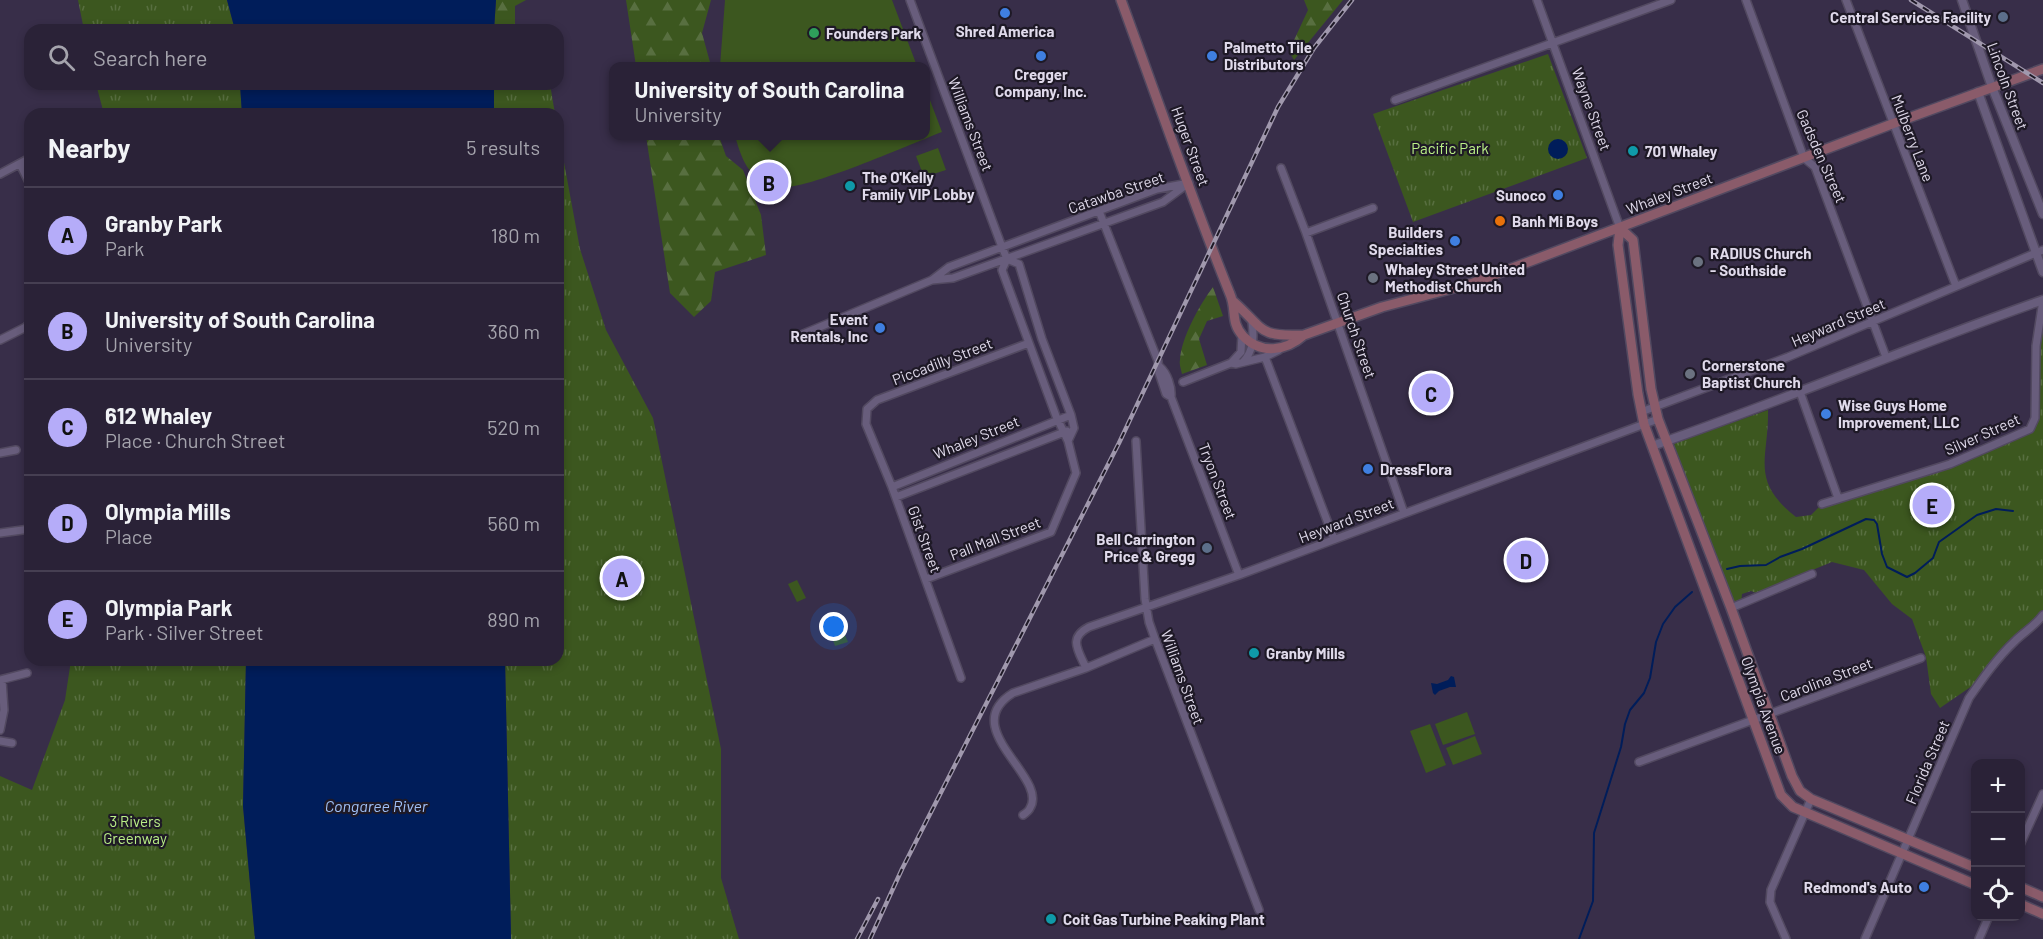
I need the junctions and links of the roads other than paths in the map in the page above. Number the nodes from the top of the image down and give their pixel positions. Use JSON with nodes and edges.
{"nodes":[{"id":1,"x":910,"y":0,"type":"edge"},
{"id":2,"x":1121,"y":0,"type":"edge"},
{"id":3,"x":1537,"y":0,"type":"edge"},
{"id":4,"x":1671,"y":0,"type":"edge"},
{"id":5,"x":1746,"y":0,"type":"edge"},
{"id":6,"x":1846,"y":0,"type":"edge"},
{"id":7,"x":1962,"y":0,"type":"edge"},
{"id":8,"x":1552,"y":44,"type":"junction"},
{"id":9,"x":2043,"y":69,"type":"edge"},
{"id":10,"x":1992,"y":87,"type":"junction"},
{"id":11,"x":1978,"y":92,"type":"junction"},
{"id":12,"x":1395,"y":100,"type":"dead end"},
{"id":13,"x":1892,"y":124,"type":"junction"},
{"id":14,"x":1804,"y":158,"type":"junction"},
{"id":15,"x":24,"y":162,"type":"edge"},
{"id":16,"x":20,"y":164,"type":"junction"},
{"id":17,"x":1281,"y":168,"type":"dead end"},
{"id":18,"x":24,"y":172,"type":"edge"},
{"id":19,"x":0,"y":174,"type":"edge"},
{"id":20,"x":1189,"y":183,"type":"junction"},
{"id":21,"x":1373,"y":208,"type":"dead end"},
{"id":22,"x":1099,"y":211,"type":"junction"},
{"id":23,"x":2043,"y":214,"type":"edge"},
{"id":24,"x":1104,"y":223,"type":"junction"},
{"id":25,"x":1620,"y":228,"type":"junction"},
{"id":26,"x":1306,"y":233,"type":"junction"},
{"id":27,"x":1002,"y":247,"type":"junction"},
{"id":28,"x":2039,"y":251,"type":"edge"},
{"id":29,"x":1007,"y":258,"type":"junction"},
{"id":30,"x":2043,"y":272,"type":"edge"},
{"id":31,"x":932,"y":280,"type":"junction"},
{"id":32,"x":1956,"y":286,"type":"junction"},
{"id":33,"x":2043,"y":300,"type":"edge"},
{"id":34,"x":1234,"y":302,"type":"junction"},
{"id":35,"x":1252,"y":322,"type":"junction"},
{"id":36,"x":1338,"y":322,"type":"junction"},
{"id":37,"x":1872,"y":322,"type":"junction"},
{"id":38,"x":24,"y":328,"type":"edge"},
{"id":39,"x":803,"y":334,"type":"dead end"},
{"id":40,"x":1242,"y":334,"type":"junction"},
{"id":41,"x":1304,"y":335,"type":"junction"},
{"id":42,"x":0,"y":340,"type":"edge"},
{"id":43,"x":1029,"y":343,"type":"junction"},
{"id":44,"x":1253,"y":343,"type":"junction"},
{"id":45,"x":1283,"y":348,"type":"junction"},
{"id":46,"x":1265,"y":357,"type":"junction"},
{"id":47,"x":1886,"y":357,"type":"junction"},
{"id":48,"x":1243,"y":362,"type":"junction"},
{"id":49,"x":1231,"y":363,"type":"junction"},
{"id":50,"x":1183,"y":382,"type":"dead end"},
{"id":51,"x":1800,"y":392,"type":"junction"},
{"id":52,"x":1655,"y":407,"type":"junction"},
{"id":53,"x":867,"y":409,"type":"joint"},
{"id":54,"x":1641,"y":412,"type":"junction"},
{"id":55,"x":1071,"y":415,"type":"junction"},
{"id":56,"x":1658,"y":418,"type":"junction"},
{"id":57,"x":1058,"y":420,"type":"junction"},
{"id":58,"x":1644,"y":423,"type":"junction"},
{"id":59,"x":1074,"y":428,"type":"junction"},
{"id":60,"x":1064,"y":433,"type":"junction"},
{"id":61,"x":1068,"y":441,"type":"junction"},
{"id":62,"x":1136,"y":441,"type":"dead end"},
{"id":63,"x":1667,"y":441,"type":"junction"},
{"id":64,"x":1652,"y":446,"type":"junction"},
{"id":65,"x":16,"y":450,"type":"dead end"},
{"id":66,"x":0,"y":453,"type":"edge"},
{"id":67,"x":892,"y":487,"type":"junction"},
{"id":68,"x":896,"y":497,"type":"junction"},
{"id":69,"x":1838,"y":498,"type":"junction"},
{"id":70,"x":1822,"y":504,"type":"dead end"},
{"id":71,"x":1404,"y":513,"type":"junction"},
{"id":72,"x":24,"y":530,"type":"edge"},
{"id":73,"x":0,"y":533,"type":"edge"},
{"id":74,"x":1334,"y":539,"type":"junction"},
{"id":75,"x":1812,"y":574,"type":"dead end"},
{"id":76,"x":1239,"y":575,"type":"junction"},
{"id":77,"x":926,"y":579,"type":"junction"},
{"id":78,"x":1146,"y":607,"type":"junction"},
{"id":79,"x":1731,"y":608,"type":"junction"},
{"id":80,"x":2043,"y":615,"type":"edge"},
{"id":81,"x":1155,"y":639,"type":"junction"},
{"id":82,"x":1921,"y":658,"type":"dead end"},
{"id":83,"x":1086,"y":668,"type":"junction"},
{"id":84,"x":27,"y":673,"type":"dead end"},
{"id":85,"x":961,"y":678,"type":"dead end"},
{"id":86,"x":1,"y":680,"type":"edge"},
{"id":87,"x":1770,"y":715,"type":"junction"},
{"id":88,"x":1754,"y":720,"type":"junction"},
{"id":89,"x":0,"y":730,"type":"edge"},
{"id":90,"x":0,"y":741,"type":"edge"},
{"id":91,"x":12,"y":743,"type":"dead end"},
{"id":92,"x":1639,"y":762,"type":"dead end"},
{"id":93,"x":2043,"y":794,"type":"edge"},
{"id":94,"x":1811,"y":799,"type":"junction"},
{"id":95,"x":1805,"y":812,"type":"junction"},
{"id":96,"x":1023,"y":815,"type":"dead end"},
{"id":97,"x":2025,"y":834,"type":"edge"},
{"id":98,"x":1909,"y":839,"type":"junction"},
{"id":99,"x":1901,"y":852,"type":"junction"},
{"id":100,"x":1974,"y":867,"type":"edge"},
{"id":101,"x":1971,"y":883,"type":"edge"},
{"id":102,"x":2025,"y":889,"type":"edge"},
{"id":103,"x":2043,"y":897,"type":"edge"},
{"id":104,"x":2025,"y":906,"type":"edge"},
{"id":105,"x":1258,"y":910,"type":"dead end"},
{"id":106,"x":2043,"y":914,"type":"edge"},
{"id":107,"x":1987,"y":921,"type":"edge"},
{"id":108,"x":1786,"y":939,"type":"edge"},
{"id":109,"x":1865,"y":939,"type":"edge"},
{"id":110,"x":1979,"y":939,"type":"edge"}],
"edges":[{"from":1,"to":27,"type":"street","name":"Williams Street"},
{"from":2,"to":20,"type":"main road","name":"Huger Street"},
{"from":3,"to":8,"type":"street","name":"Wayne Street"},
{"from":4,"to":8,"type":"street"},
{"from":5,"to":14,"type":"street","name":"Gadsden Street"},
{"from":6,"to":13,"type":"street","name":"Mulberry Lane"},
{"from":7,"to":10,"type":"street","name":"Lincoln Street"},
{"from":8,"to":12,"type":"street"},
{"from":8,"to":25,"type":"street","name":"Wayne Street"},
{"from":9,"to":10,"type":"main road","name":"Whaley Street"},
{"from":10,"to":11,"type":"main road","name":"Whaley Street"},
{"from":10,"to":23,"type":"street","name":"Lincoln Street"},
{"from":11,"to":13,"type":"main road","name":"Whaley Street"},
{"from":11,"to":28,"type":"street","name":"Lincoln Street"},
{"from":13,"to":14,"type":"main road","name":"Whaley Street"},
{"from":13,"to":32,"type":"street","name":"Mulberry Lane"},
{"from":14,"to":25,"type":"main road","name":"Whaley Street"},
{"from":14,"to":37,"type":"street","name":"Gadsden Street"},
{"from":15,"to":16,"type":"street"},
{"from":16,"to":18,"type":"street"},
{"from":16,"to":19,"type":"street"},
{"from":17,"to":26,"type":"street","name":"Church Street"},
{"from":20,"to":22,"type":"street","name":"Catawba Street"},
{"from":20,"to":24,"type":"street","name":"Catawba Street"},
{"from":20,"to":34,"type":"main road","name":"Huger Street"},
{"from":21,"to":26,"type":"street"},
{"from":22,"to":24,"type":"street","name":"Tryon Street"},
{"from":22,"to":27,"type":"street","name":"Catawba Street"},
{"from":24,"to":29,"type":"street","name":"Catawba Street"},
{"from":24,"to":76,"type":"street","name":"Tryon Street"},
{"from":25,"to":36,"type":"main road","name":"Whaley Street"},
{"from":25,"to":52,"type":"main road","name":"Wayne Street"},
{"from":25,"to":54,"type":"main road","name":"Wayne Street"},
{"from":26,"to":36,"type":"street","name":"Church Street"},
{"from":27,"to":29,"type":"street","name":"Williams Street"},
{"from":27,"to":31,"type":"street","name":"Catawba Street"},
{"from":28,"to":30,"type":"street","name":"Lincoln Street"},
{"from":28,"to":32,"type":"street","name":"Heyward Street"},
{"from":29,"to":31,"type":"street","name":"Catawba Street"},
{"from":29,"to":43,"type":"street","name":"Williams Street"},
{"from":29,"to":55,"type":"street","name":"Williams Street"},
{"from":31,"to":39,"type":"street","name":"Catawba Street"},
{"from":32,"to":37,"type":"street","name":"Heyward Street"},
{"from":33,"to":47,"type":"street"},
{"from":33,"to":69,"type":"street","name":"Silver Street"},
{"from":34,"to":35,"type":"main road","name":"Whaley Street"},
{"from":34,"to":40,"type":"main road"},
{"from":35,"to":41,"type":"main road","name":"Whaley Street"},
{"from":35,"to":44,"type":"street"},
{"from":36,"to":41,"type":"main road","name":"Whaley Street"},
{"from":36,"to":71,"type":"street","name":"Church Street"},
{"from":37,"to":47,"type":"street","name":"Gadsden Street"},
{"from":37,"to":52,"type":"street","name":"Heyward Street"},
{"from":38,"to":42,"type":"street"},
{"from":40,"to":44,"type":"main road"},
{"from":40,"to":49,"type":"street"},
{"from":41,"to":45,"type":"main road","name":"Whaley Street"},
{"from":43,"to":53,"type":"street","name":"Piccadilly Street"},
{"from":43,"to":57,"type":"street","name":"Williams Street"},
{"from":44,"to":45,"type":"main road"},
{"from":44,"to":48,"type":"street"},
{"from":45,"to":46,"type":"street","name":"Whaley Street"},
{"from":46,"to":48,"type":"street","name":"Whaley Street"},
{"from":46,"to":74,"type":"street"},
{"from":47,"to":51,"type":"street"},
{"from":48,"to":49,"type":"street","name":"Whaley Street"},
{"from":49,"to":50,"type":"street","name":"Whaley Street"},
{"from":51,"to":63,"type":"street"},
{"from":51,"to":69,"type":"street"},
{"from":52,"to":54,"type":"street","name":"Heyward Street"},
{"from":52,"to":56,"type":"main road","name":"Wayne Street"},
{"from":53,"to":67,"type":"street","name":"Gist Street"},
{"from":54,"to":58,"type":"main road","name":"Wayne Street"},
{"from":55,"to":57,"type":"street","name":"Whaley Street"},
{"from":55,"to":59,"type":"street","name":"Williams Street"},
{"from":56,"to":58,"type":"street","name":"Heyward Street"},
{"from":56,"to":63,"type":"main road","name":"Olympia Avenue"},
{"from":57,"to":60,"type":"street","name":"Williams Street"},
{"from":57,"to":67,"type":"street","name":"Whaley Street"},
{"from":58,"to":64,"type":"main road","name":"Olympia Avenue"},
{"from":58,"to":71,"type":"street","name":"Heyward Street"},
{"from":59,"to":60,"type":"street","name":"Whaley Street"},
{"from":59,"to":61,"type":"street"},
{"from":60,"to":61,"type":"street","name":"Williams Street"},
{"from":60,"to":68,"type":"street","name":"Whaley Street"},
{"from":61,"to":77,"type":"street","name":"Pall Mall Street"},
{"from":62,"to":78,"type":"street","name":"Williams Street"},
{"from":63,"to":64,"type":"street"},
{"from":63,"to":79,"type":"main road","name":"Olympia Avenue"},
{"from":64,"to":88,"type":"main road","name":"Olympia Avenue"},
{"from":65,"to":66,"type":"street"},
{"from":67,"to":68,"type":"street","name":"Gist Street"},
{"from":68,"to":77,"type":"street","name":"Gist Street"},
{"from":69,"to":70,"type":"street","name":"Silver Street"},
{"from":71,"to":74,"type":"street","name":"Heyward Street"},
{"from":72,"to":73,"type":"street"},
{"from":74,"to":76,"type":"street","name":"Heyward Street"},
{"from":75,"to":79,"type":"street"},
{"from":76,"to":78,"type":"street","name":"Heyward Street"},
{"from":77,"to":85,"type":"street","name":"Gist Street"},
{"from":78,"to":81,"type":"street","name":"Williams Street"},
{"from":78,"to":83,"type":"street","name":"Heyward Street"},
{"from":79,"to":87,"type":"main road","name":"Olympia Avenue"},
{"from":80,"to":98,"type":"street","name":"Florida Street"},
{"from":81,"to":83,"type":"street"},
{"from":81,"to":105,"type":"street","name":"Williams Street"},
{"from":82,"to":87,"type":"street","name":"Carolina Street"},
{"from":83,"to":96,"type":"street"},
{"from":84,"to":86,"type":"street"},
{"from":86,"to":89,"type":"street"},
{"from":87,"to":88,"type":"street","name":"Carolina Street"},
{"from":87,"to":94,"type":"main road","name":"Olympia Avenue"},
{"from":88,"to":92,"type":"street","name":"Carolina Street"},
{"from":88,"to":95,"type":"main road","name":"Olympia Avenue"},
{"from":90,"to":91,"type":"street"},
{"from":93,"to":97,"type":"street"},
{"from":94,"to":95,"type":"street"},
{"from":94,"to":98,"type":"main road","name":"Olympia Avenue"},
{"from":95,"to":99,"type":"main road","name":"Olympia Avenue"},
{"from":95,"to":108,"type":"street"},
{"from":98,"to":99,"type":"street","name":"Florida Street"},
{"from":98,"to":100,"type":"main road","name":"Olympia Avenue"},
{"from":99,"to":101,"type":"main road","name":"Olympia Avenue"},
{"from":99,"to":109,"type":"street","name":"Florida Street"},
{"from":102,"to":103,"type":"main road"},
{"from":104,"to":106,"type":"main road"},
{"from":107,"to":110,"type":"street"}]}
